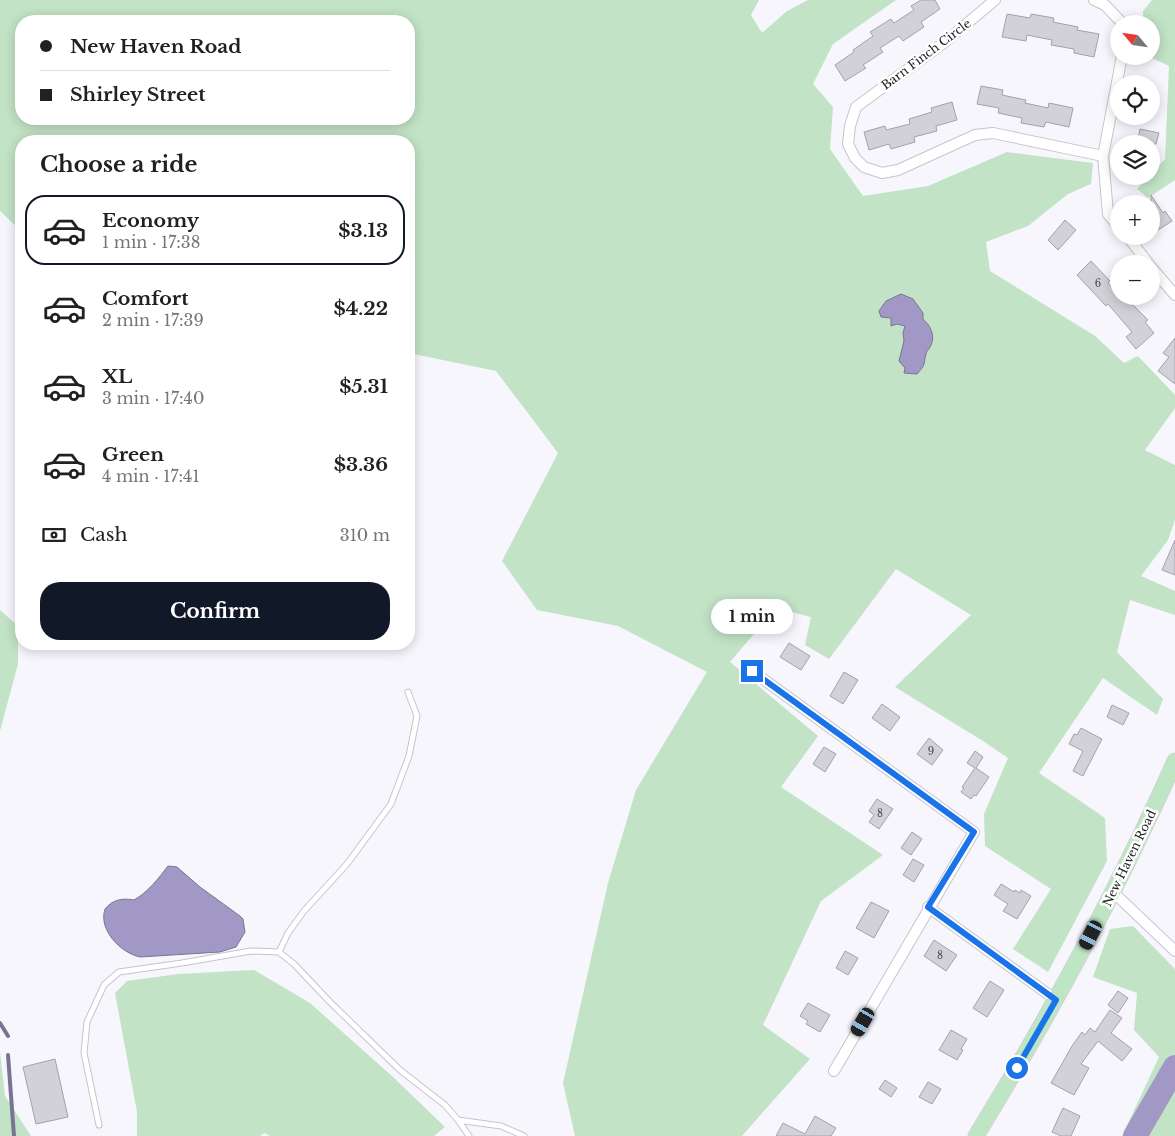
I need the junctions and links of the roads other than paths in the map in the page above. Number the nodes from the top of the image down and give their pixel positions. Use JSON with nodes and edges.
{"nodes":[{"id":1,"x":995,"y":0,"type":"edge"},
{"id":2,"x":1094,"y":0,"type":"edge"},
{"id":3,"x":1114,"y":15,"type":"edge"},
{"id":4,"x":1120,"y":65,"type":"edge"},
{"id":5,"x":1103,"y":156,"type":"junction"},
{"id":6,"x":1110,"y":216,"type":"edge"},
{"id":7,"x":1134,"y":245,"type":"edge"},
{"id":8,"x":1142,"y":255,"type":"edge"},
{"id":9,"x":1160,"y":277,"type":"edge"},
{"id":10,"x":1175,"y":295,"type":"edge"},
{"id":11,"x":752,"y":671,"type":"dead end"},
{"id":12,"x":408,"y":692,"type":"dead end"},
{"id":13,"x":1175,"y":761,"type":"edge"},
{"id":14,"x":1113,"y":892,"type":"junction"},
{"id":15,"x":928,"y":907,"type":"junction"},
{"id":16,"x":1175,"y":950,"type":"edge"},
{"id":17,"x":279,"y":952,"type":"junction"},
{"id":18,"x":1056,"y":1000,"type":"junction"},
{"id":19,"x":834,"y":1071,"type":"dead end"},
{"id":20,"x":458,"y":1120,"type":"junction"},
{"id":21,"x":99,"y":1125,"type":"dead end"},
{"id":22,"x":469,"y":1136,"type":"edge"},
{"id":23,"x":524,"y":1136,"type":"edge"},
{"id":24,"x":976,"y":1136,"type":"edge"}],
"edges":[{"from":1,"to":5,"type":"street","name":"Barn Finch Circle"},
{"from":2,"to":3,"type":"street"},
{"from":4,"to":5,"type":"street"},
{"from":5,"to":6,"type":"street"},
{"from":7,"to":8,"type":"street"},
{"from":9,"to":10,"type":"street"},
{"from":11,"to":15,"type":"street"},
{"from":12,"to":17,"type":"lane"},
{"from":13,"to":14,"type":"main road","name":"New Haven Road"},
{"from":14,"to":16,"type":"street"},
{"from":14,"to":18,"type":"main road","name":"New Haven Road"},
{"from":15,"to":18,"type":"street"},
{"from":15,"to":19,"type":"street"},
{"from":17,"to":20,"type":"lane"},
{"from":17,"to":21,"type":"lane"},
{"from":18,"to":24,"type":"main road","name":"New Haven Road"},
{"from":20,"to":22,"type":"lane"},
{"from":20,"to":23,"type":"lane"}]}
